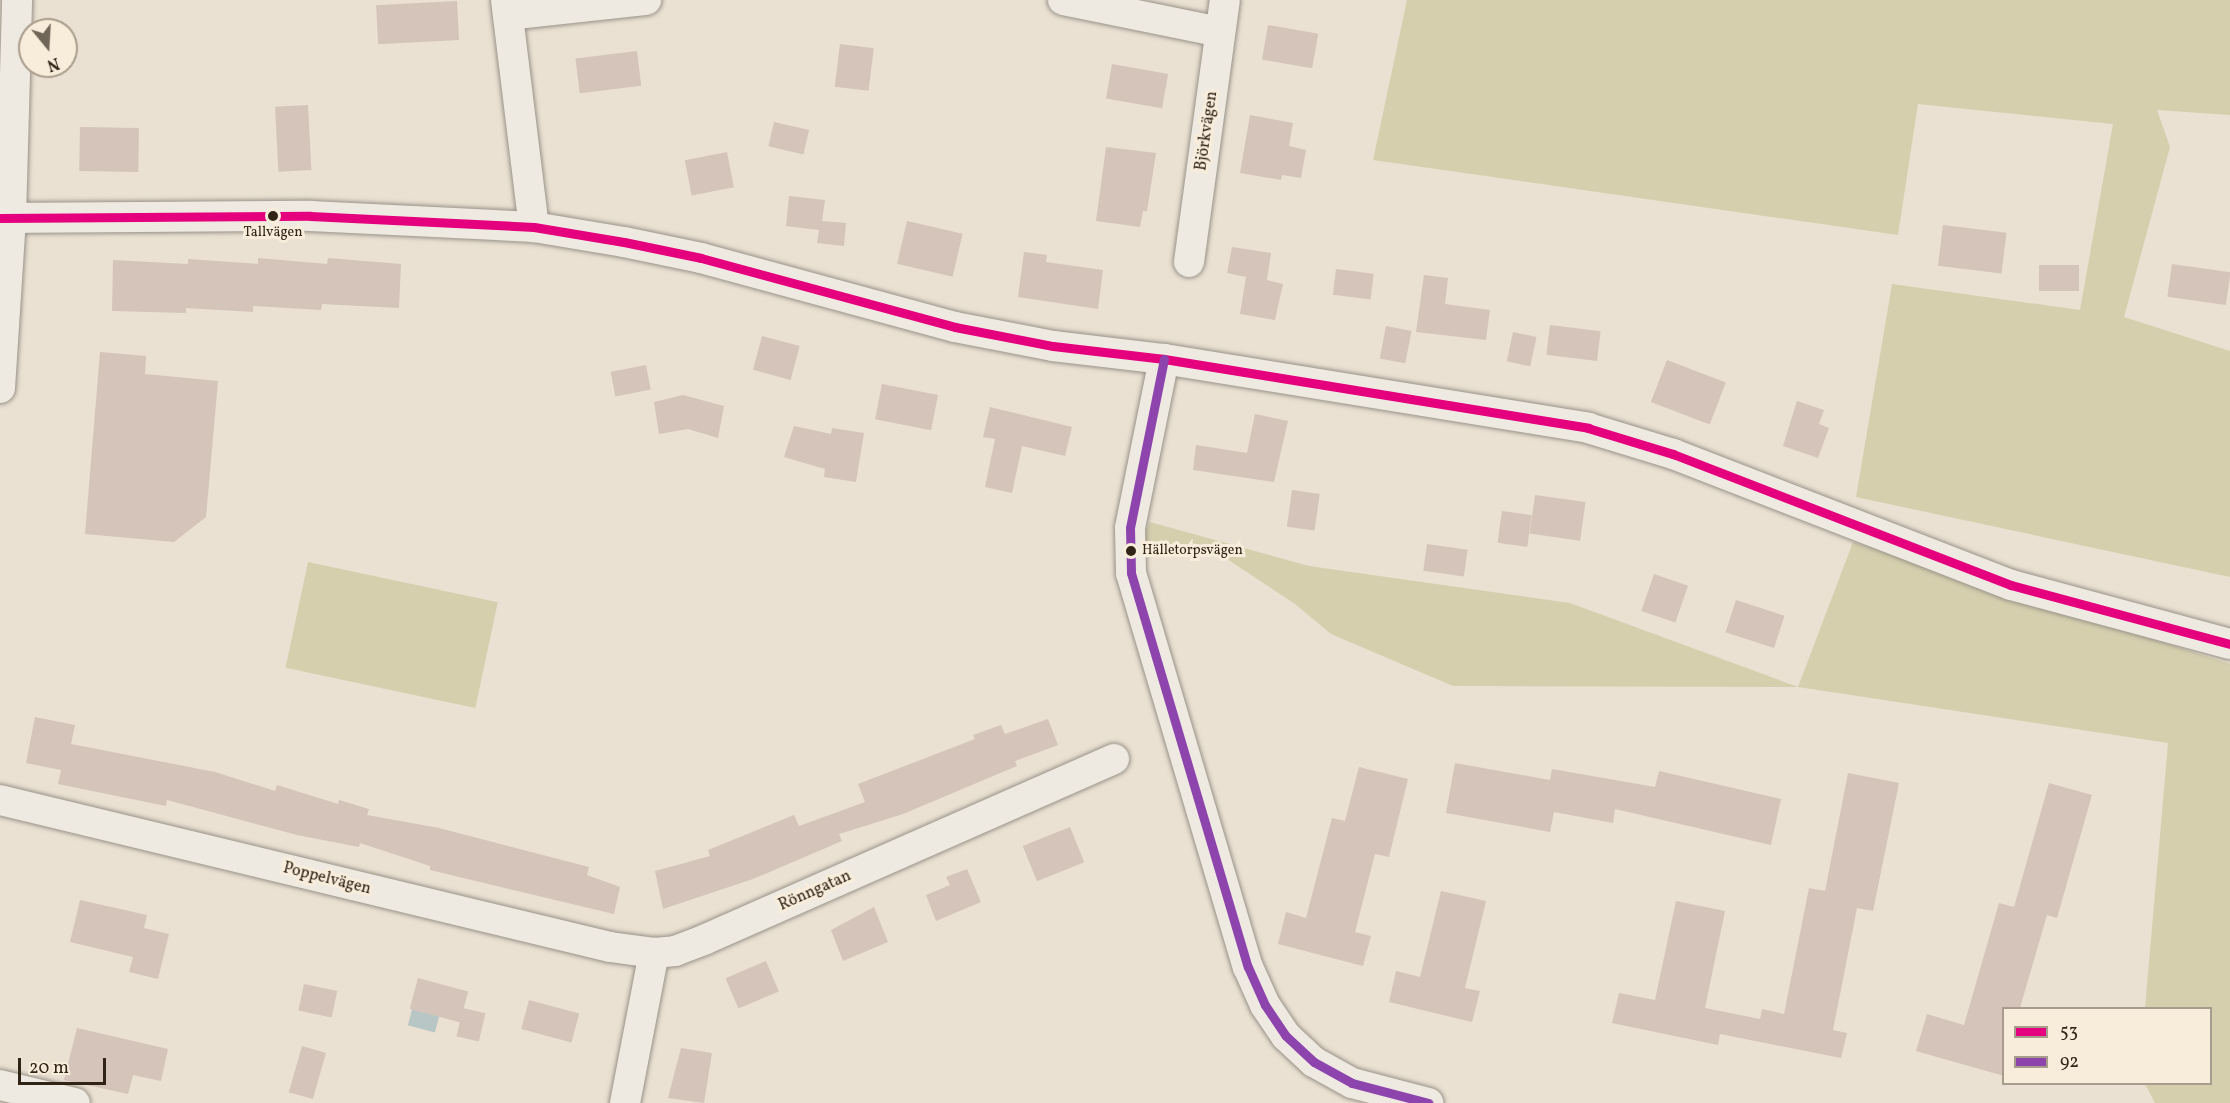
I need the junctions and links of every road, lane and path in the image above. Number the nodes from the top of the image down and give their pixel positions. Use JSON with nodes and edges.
{"nodes":[{"id":1,"x":17,"y":0,"type":"edge"},
{"id":2,"x":646,"y":0,"type":"edge"},
{"id":3,"x":1063,"y":0,"type":"edge"},
{"id":4,"x":1226,"y":0,"type":"edge"},
{"id":5,"x":507,"y":8,"type":"edge"},
{"id":6,"x":1220,"y":32,"type":"junction"},
{"id":7,"x":5,"y":218,"type":"edge"},
{"id":8,"x":534,"y":227,"type":"junction"},
{"id":9,"x":1189,"y":262,"type":"dead end"},
{"id":10,"x":1164,"y":359,"type":"junction"},
{"id":11,"x":0,"y":388,"type":"edge"},
{"id":12,"x":2230,"y":644,"type":"edge"},
{"id":13,"x":1114,"y":759,"type":"dead end"},
{"id":14,"x":0,"y":800,"type":"edge"},
{"id":15,"x":654,"y":952,"type":"junction"},
{"id":16,"x":0,"y":1085,"type":"edge"},
{"id":17,"x":75,"y":1103,"type":"edge"},
{"id":18,"x":625,"y":1103,"type":"edge"},
{"id":19,"x":1428,"y":1103,"type":"edge"}],
"edges":[{"from":1,"to":7,"type":"street"},
{"from":2,"to":5,"type":"street"},
{"from":3,"to":6,"type":"street"},
{"from":4,"to":6,"type":"street","name":"Björkvägen"},
{"from":5,"to":8,"type":"street"},
{"from":6,"to":9,"type":"street","name":"Björkvägen"},
{"from":7,"to":8,"type":"street"},
{"from":7,"to":11,"type":"street"},
{"from":8,"to":10,"type":"street"},
{"from":10,"to":12,"type":"street"},
{"from":10,"to":19,"type":"street"},
{"from":13,"to":15,"type":"street","name":"Rönngatan"},
{"from":14,"to":15,"type":"street","name":"Poppelvägen"},
{"from":15,"to":18,"type":"street"},
{"from":16,"to":17,"type":"street"}]}
